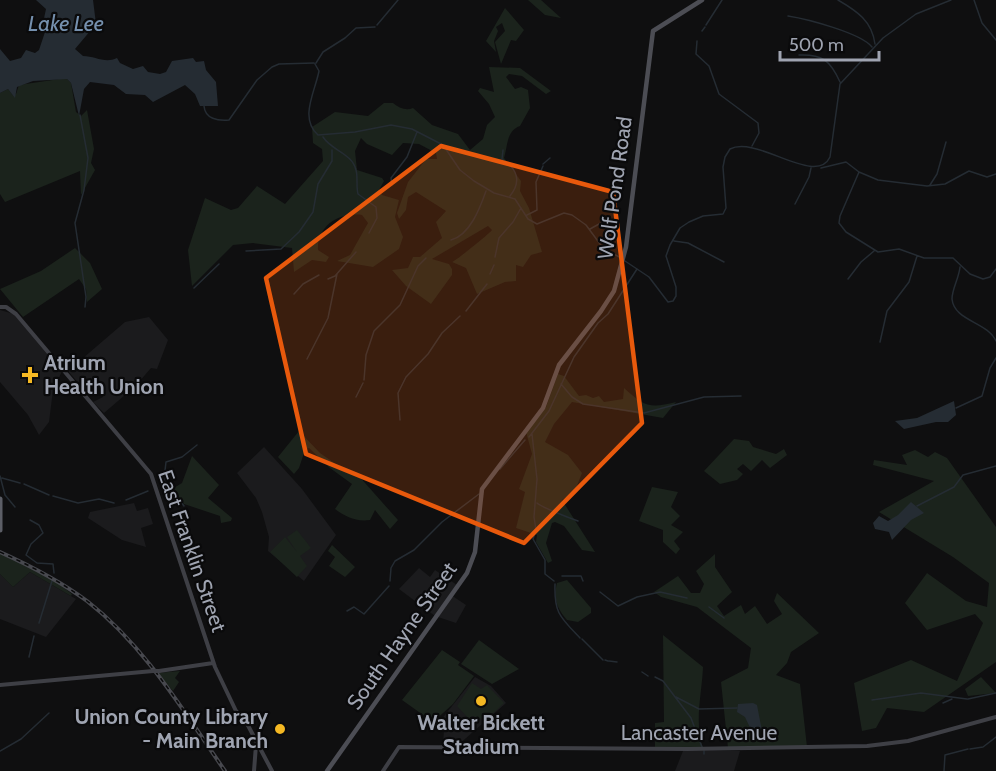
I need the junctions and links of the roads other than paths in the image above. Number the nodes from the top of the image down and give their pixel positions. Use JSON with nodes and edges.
{"nodes":[{"id":1,"x":702,"y":0,"type":"edge"},
{"id":2,"x":0,"y":307,"type":"edge"},
{"id":3,"x":551,"y":388,"type":"joint"},
{"id":4,"x":0,"y":499,"type":"edge"},
{"id":5,"x":0,"y":530,"type":"edge"},
{"id":6,"x":213,"y":663,"type":"junction"},
{"id":7,"x":182,"y":668,"type":"junction"},
{"id":8,"x":159,"y":671,"type":"junction"},
{"id":9,"x":0,"y":685,"type":"edge"},
{"id":10,"x":996,"y":717,"type":"edge"},
{"id":11,"x":463,"y":742,"type":"dead end"},
{"id":12,"x":256,"y":744,"type":"junction"},
{"id":13,"x":467,"y":747,"type":"junction"},
{"id":14,"x":254,"y":771,"type":"edge"},
{"id":15,"x":272,"y":771,"type":"edge"},
{"id":16,"x":327,"y":771,"type":"edge"},
{"id":17,"x":383,"y":771,"type":"edge"}],
"edges":[{"from":1,"to":3,"type":"main road","name":"Wolf Pond Road"},
{"from":2,"to":6,"type":"main road","name":"East Franklin Street"},
{"from":3,"to":16,"type":"main road","name":"South Hayne Street"},
{"from":4,"to":5,"type":"highway"},
{"from":6,"to":7,"type":"main road"},
{"from":6,"to":7,"type":"main road"},
{"from":6,"to":12,"type":"main road","name":"East Franklin Street"},
{"from":7,"to":8,"type":"main road"},
{"from":7,"to":8,"type":"main road"},
{"from":8,"to":9,"type":"main road","bridge":true},
{"from":10,"to":13,"type":"main road","name":"Lancaster Avenue"},
{"from":11,"to":13,"type":"main road"},
{"from":12,"to":14,"type":"main road"},
{"from":12,"to":15,"type":"main road","name":"East Franklin Street"},
{"from":13,"to":17,"type":"main road","name":"Lancaster Avenue"}]}
